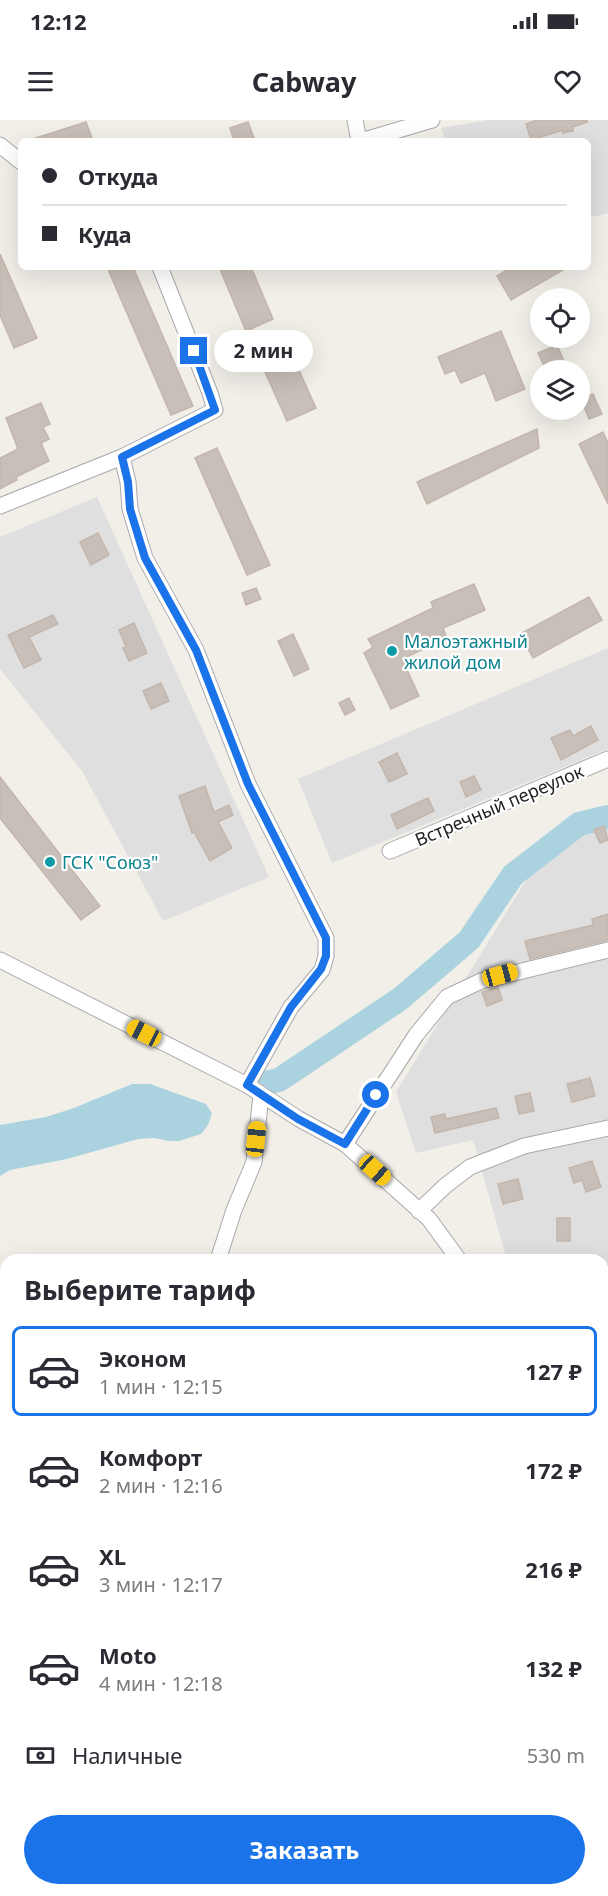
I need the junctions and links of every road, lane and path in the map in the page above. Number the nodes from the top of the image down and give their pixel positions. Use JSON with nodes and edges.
{"nodes":[{"id":1,"x":355,"y":120,"type":"edge"},
{"id":2,"x":432,"y":120,"type":"edge"},
{"id":3,"x":359,"y":138,"type":"edge"},
{"id":4,"x":370,"y":138,"type":"edge"},
{"id":5,"x":0,"y":145,"type":"edge"},
{"id":6,"x":18,"y":160,"type":"edge"},
{"id":7,"x":161,"y":270,"type":"edge"},
{"id":8,"x":122,"y":457,"type":"junction"},
{"id":9,"x":0,"y":506,"type":"edge"},
{"id":10,"x":608,"y":759,"type":"edge"},
{"id":11,"x":390,"y":851,"type":"dead end"},
{"id":12,"x":608,"y":950,"type":"edge"},
{"id":13,"x":0,"y":960,"type":"edge"},
{"id":14,"x":247,"y":1085,"type":"junction"},
{"id":15,"x":261,"y":1095,"type":"junction"},
{"id":16,"x":608,"y":1128,"type":"edge"},
{"id":17,"x":345,"y":1144,"type":"junction"},
{"id":18,"x":419,"y":1211,"type":"junction"},
{"id":19,"x":220,"y":1254,"type":"edge"},
{"id":20,"x":455,"y":1254,"type":"edge"}],
"edges":[{"from":1,"to":3,"type":"street"},
{"from":2,"to":4,"type":"street"},
{"from":5,"to":6,"type":"street"},
{"from":7,"to":8,"type":"street"},
{"from":8,"to":9,"type":"street"},
{"from":8,"to":14,"type":"street"},
{"from":10,"to":11,"type":"street","name":"Встречный переулок"},
{"from":12,"to":17,"type":"street"},
{"from":13,"to":14,"type":"street"},
{"from":14,"to":15,"type":"street"},
{"from":15,"to":17,"type":"street"},
{"from":15,"to":19,"type":"street"},
{"from":16,"to":18,"type":"street"},
{"from":17,"to":18,"type":"street"},
{"from":18,"to":20,"type":"street"}]}
